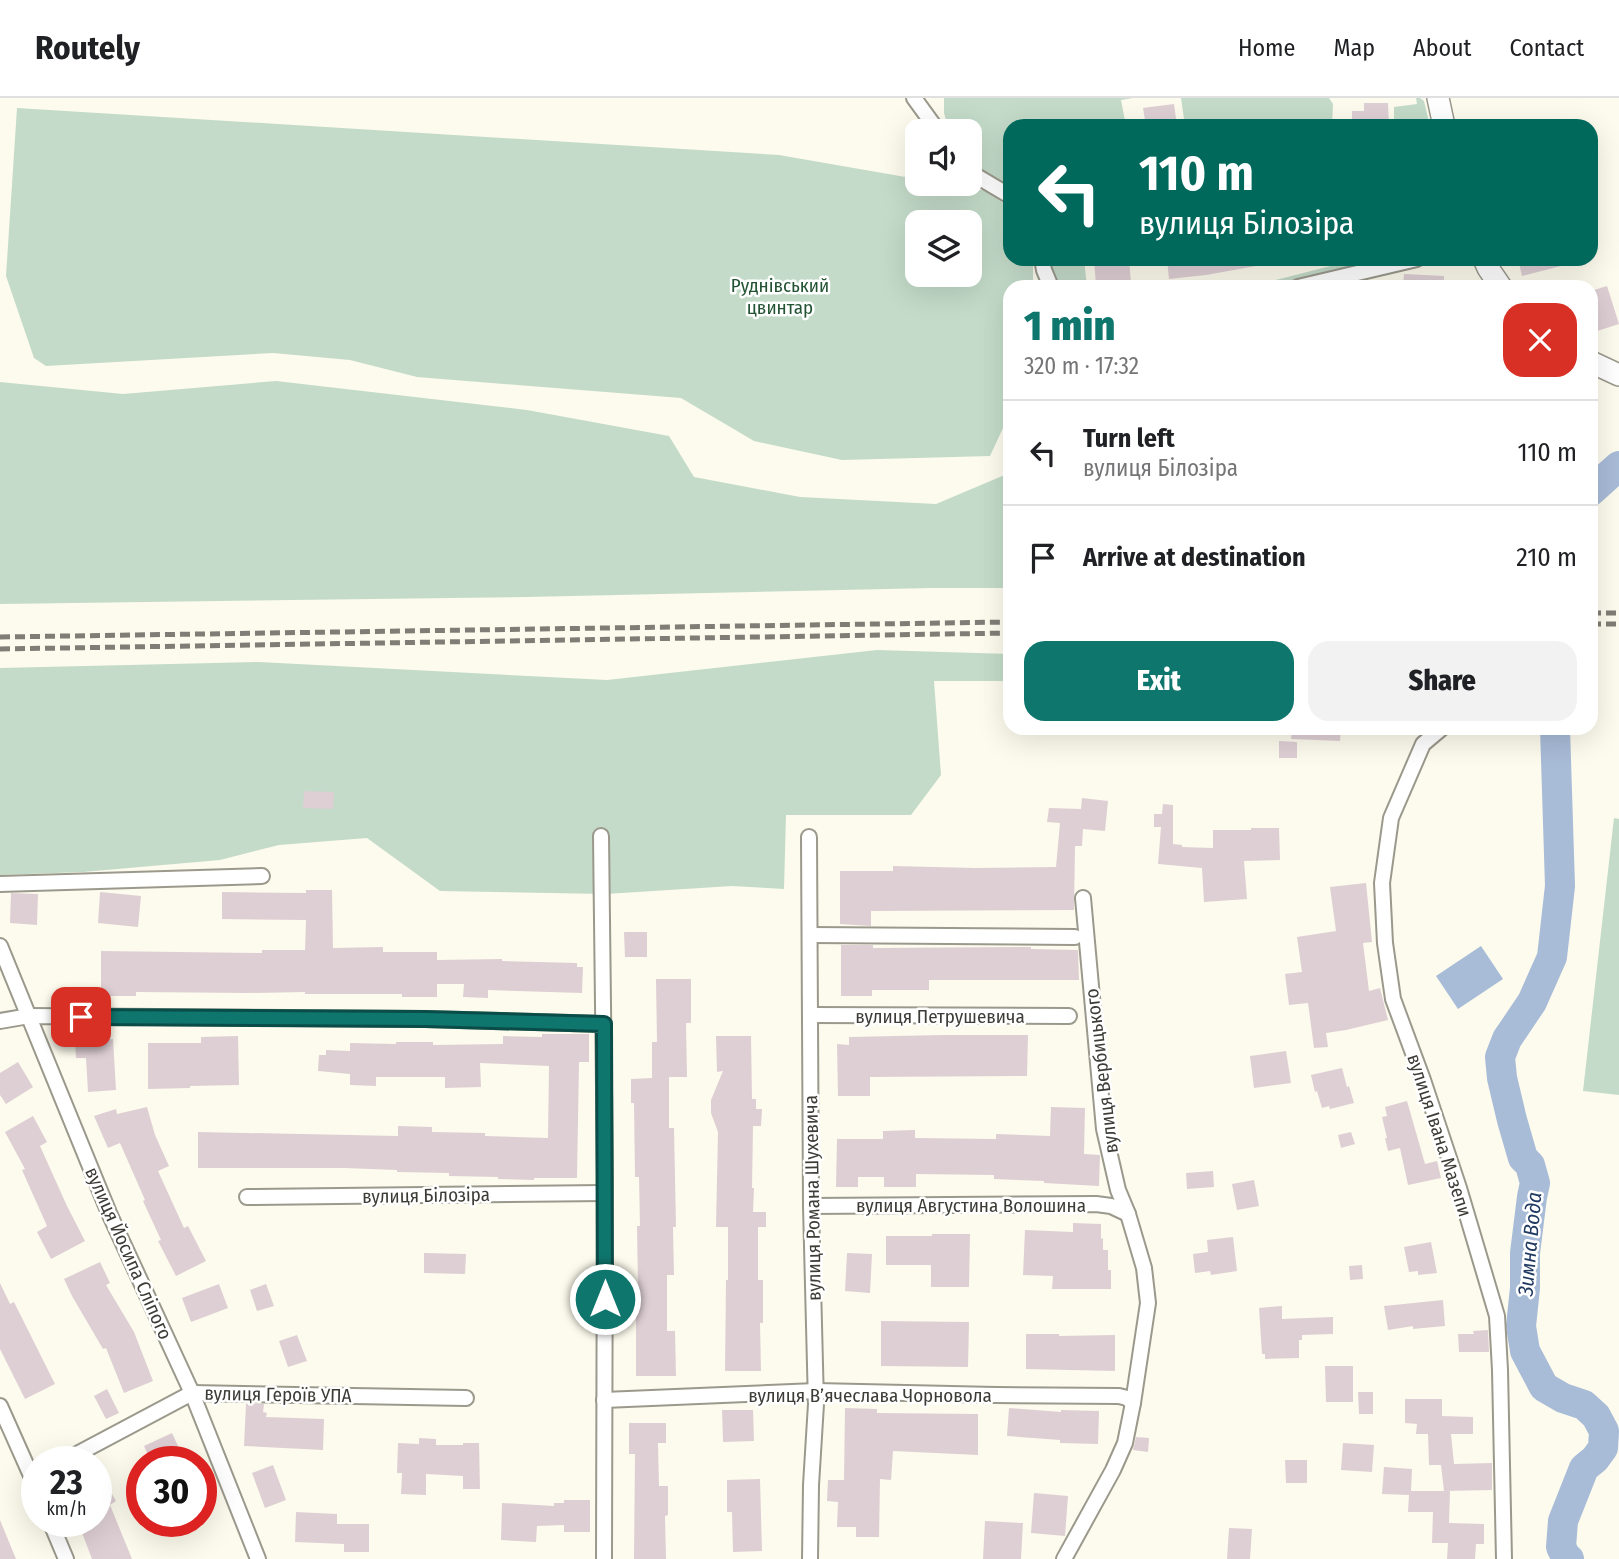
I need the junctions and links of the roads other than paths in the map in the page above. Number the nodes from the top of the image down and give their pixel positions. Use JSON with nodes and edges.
{"nodes":[{"id":1,"x":914,"y":98,"type":"edge"},
{"id":2,"x":1438,"y":98,"type":"edge"},
{"id":3,"x":929,"y":119,"type":"edge"},
{"id":4,"x":1442,"y":119,"type":"edge"},
{"id":5,"x":982,"y":179,"type":"edge"},
{"id":6,"x":1003,"y":192,"type":"edge"},
{"id":7,"x":1387,"y":266,"type":"edge"},
{"id":8,"x":1328,"y":280,"type":"edge"},
{"id":9,"x":1598,"y":365,"type":"edge"},
{"id":10,"x":1619,"y":375,"type":"edge"},
{"id":11,"x":1434,"y":735,"type":"edge"},
{"id":12,"x":601,"y":836,"type":"dead end"},
{"id":13,"x":809,"y":837,"type":"dead end"},
{"id":14,"x":262,"y":876,"type":"dead end"},
{"id":15,"x":0,"y":884,"type":"edge"},
{"id":16,"x":1083,"y":898,"type":"dead end"},
{"id":17,"x":810,"y":935,"type":"junction"},
{"id":18,"x":1075,"y":937,"type":"dead end"},
{"id":19,"x":0,"y":946,"type":"edge"},
{"id":20,"x":811,"y":1015,"type":"junction"},
{"id":21,"x":29,"y":1016,"type":"junction"},
{"id":22,"x":1069,"y":1016,"type":"dead end"},
{"id":23,"x":0,"y":1021,"type":"edge"},
{"id":24,"x":604,"y":1024,"type":"junction"},
{"id":25,"x":605,"y":1193,"type":"junction"},
{"id":26,"x":247,"y":1197,"type":"dead end"},
{"id":27,"x":811,"y":1206,"type":"junction"},
{"id":28,"x":1128,"y":1214,"type":"junction"},
{"id":29,"x":816,"y":1391,"type":"junction"},
{"id":30,"x":192,"y":1393,"type":"junction"},
{"id":31,"x":466,"y":1398,"type":"dead end"},
{"id":32,"x":604,"y":1400,"type":"junction"},
{"id":33,"x":1133,"y":1403,"type":"junction"},
{"id":34,"x":0,"y":1406,"type":"edge"},
{"id":35,"x":92,"y":1446,"type":"edge"},
{"id":36,"x":21,"y":1451,"type":"edge"},
{"id":37,"x":57,"y":1537,"type":"edge"},
{"id":38,"x":66,"y":1559,"type":"edge"},
{"id":39,"x":258,"y":1559,"type":"edge"},
{"id":40,"x":604,"y":1559,"type":"edge"},
{"id":41,"x":810,"y":1559,"type":"edge"},
{"id":42,"x":1064,"y":1559,"type":"edge"},
{"id":43,"x":1504,"y":1559,"type":"edge"}],
"edges":[{"from":1,"to":3,"type":"street"},
{"from":2,"to":4,"type":"main road"},
{"from":5,"to":6,"type":"street"},
{"from":7,"to":8,"type":"street"},
{"from":9,"to":10,"type":"main road"},
{"from":11,"to":43,"type":"street","name":"вулиця Івана Мазепи"},
{"from":12,"to":24,"type":"street"},
{"from":13,"to":17,"type":"street","name":"вулиця Романа Шухевича"},
{"from":14,"to":15,"type":"street"},
{"from":16,"to":28,"type":"street","name":"вулиця Вербицького"},
{"from":17,"to":18,"type":"street"},
{"from":17,"to":20,"type":"street","name":"вулиця Романа Шухевича"},
{"from":19,"to":21,"type":"street","name":"вулиця Йосипа Сліпого"},
{"from":20,"to":22,"type":"street","name":"вулиця Петрушевича"},
{"from":20,"to":27,"type":"street","name":"вулиця Романа Шухевича"},
{"from":21,"to":23,"type":"street"},
{"from":21,"to":24,"type":"street"},
{"from":21,"to":30,"type":"street","name":"вулиця Йосипа Сліпого"},
{"from":24,"to":25,"type":"street"},
{"from":25,"to":26,"type":"street","name":"вулиця Білозіра"},
{"from":25,"to":32,"type":"street"},
{"from":27,"to":28,"type":"street","name":"вулиця Августина Волошина"},
{"from":27,"to":29,"type":"street","name":"вулиця Романа Шухевича"},
{"from":28,"to":33,"type":"street","name":"вулиця Вербицького"},
{"from":29,"to":32,"type":"street","name":"вулиця Вʼячеслава Чорновола"},
{"from":29,"to":33,"type":"street","name":"вулиця Вʼячеслава Чорновола"},
{"from":29,"to":41,"type":"street","name":"вулиця Романа Шухевича"},
{"from":30,"to":31,"type":"street","name":"вулиця Героїв УПА"},
{"from":30,"to":35,"type":"street","name":"вулиця Героїв УПА"},
{"from":30,"to":39,"type":"street","name":"вулиця Йосипа Сліпого"},
{"from":32,"to":40,"type":"street"},
{"from":33,"to":42,"type":"street","name":"вулиця Вербицького"},
{"from":34,"to":36,"type":"street"},
{"from":37,"to":38,"type":"street"}]}
